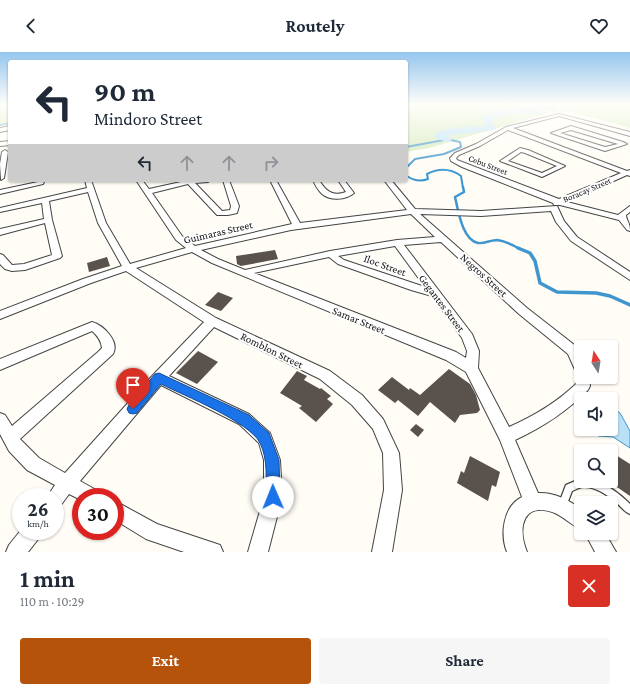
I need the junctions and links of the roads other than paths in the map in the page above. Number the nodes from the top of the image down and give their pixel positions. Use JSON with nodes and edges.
{"nodes":[{"id":1,"x":605,"y":127,"type":"edge"},
{"id":2,"x":508,"y":128,"type":"joint"},
{"id":3,"x":630,"y":134,"type":"edge"},
{"id":4,"x":588,"y":144,"type":"junction"},
{"id":5,"x":563,"y":149,"type":"junction"},
{"id":6,"x":5,"y":152,"type":"edge"},
{"id":7,"x":537,"y":155,"type":"junction"},
{"id":8,"x":1,"y":165,"type":"edge"},
{"id":9,"x":629,"y":173,"type":"edge"},
{"id":10,"x":0,"y":178,"type":"edge"},
{"id":11,"x":41,"y":182,"type":"edge"},
{"id":12,"x":140,"y":182,"type":"edge"},
{"id":13,"x":190,"y":182,"type":"joint"},
{"id":14,"x":227,"y":182,"type":"edge"},
{"id":15,"x":274,"y":182,"type":"edge"},
{"id":16,"x":317,"y":182,"type":"edge"},
{"id":17,"x":342,"y":182,"type":"edge"},
{"id":18,"x":389,"y":182,"type":"edge"},
{"id":19,"x":89,"y":184,"type":"edge"},
{"id":20,"x":0,"y":192,"type":"edge"},
{"id":21,"x":147,"y":192,"type":"junction"},
{"id":22,"x":45,"y":200,"type":"junction"},
{"id":23,"x":556,"y":205,"type":"junction"},
{"id":24,"x":630,"y":208,"type":"edge"},
{"id":25,"x":0,"y":210,"type":"edge"},
{"id":26,"x":413,"y":212,"type":"junction"},
{"id":27,"x":622,"y":218,"type":"junction"},
{"id":28,"x":48,"y":220,"type":"junction"},
{"id":29,"x":296,"y":226,"type":"junction"},
{"id":30,"x":630,"y":228,"type":"edge"},
{"id":31,"x":0,"y":232,"type":"edge"},
{"id":32,"x":444,"y":239,"type":"junction"},
{"id":33,"x":397,"y":243,"type":"junction"},
{"id":34,"x":193,"y":249,"type":"junction"},
{"id":35,"x":330,"y":254,"type":"junction"},
{"id":36,"x":0,"y":257,"type":"edge"},
{"id":37,"x":128,"y":268,"type":"junction"},
{"id":38,"x":244,"y":273,"type":"junction"},
{"id":39,"x":630,"y":277,"type":"edge"},
{"id":40,"x":435,"y":293,"type":"junction"},
{"id":41,"x":0,"y":315,"type":"edge"},
{"id":42,"x":212,"y":321,"type":"junction"},
{"id":43,"x":574,"y":353,"type":"edge"},
{"id":44,"x":0,"y":365,"type":"edge"},
{"id":45,"x":471,"y":368,"type":"junction"},
{"id":46,"x":159,"y":378,"type":"junction"},
{"id":47,"x":583,"y":384,"type":"edge"},
{"id":48,"x":0,"y":420,"type":"edge"},
{"id":49,"x":506,"y":436,"type":"junction"},
{"id":50,"x":10,"y":438,"type":"junction"},
{"id":51,"x":67,"y":483,"type":"junction"},
{"id":52,"x":63,"y":488,"type":"edge"},
{"id":53,"x":76,"y":488,"type":"edge"},
{"id":54,"x":533,"y":502,"type":"junction"},
{"id":55,"x":562,"y":507,"type":"junction"},
{"id":56,"x":630,"y":510,"type":"edge"},
{"id":57,"x":124,"y":515,"type":"edge"},
{"id":58,"x":574,"y":515,"type":"edge"},
{"id":59,"x":25,"y":540,"type":"edge"},
{"id":60,"x":598,"y":540,"type":"edge"},
{"id":61,"x":16,"y":552,"type":"edge"},
{"id":62,"x":213,"y":552,"type":"edge"},
{"id":63,"x":258,"y":552,"type":"edge"},
{"id":64,"x":382,"y":552,"type":"edge"},
{"id":65,"x":517,"y":552,"type":"edge"},
{"id":66,"x":606,"y":552,"type":"edge"}],
"edges":[{"from":1,"to":3,"type":"street","name":"Cebu Street"},
{"from":2,"to":5,"type":"street"},
{"from":2,"to":23,"type":"street","name":"Cebu Street"},
{"from":4,"to":4,"type":"street"},
{"from":4,"to":5,"type":"street"},
{"from":5,"to":7,"type":"street"},
{"from":5,"to":9,"type":"street"},
{"from":6,"to":8,"type":"street"},
{"from":7,"to":7,"type":"street"},
{"from":8,"to":10,"type":"street"},
{"from":9,"to":23,"type":"street","name":"Boracay Street"},
{"from":11,"to":20,"type":"street"},
{"from":12,"to":21,"type":"street","name":"Samar Street"},
{"from":13,"to":14,"type":"street"},
{"from":13,"to":21,"type":"street"},
{"from":15,"to":29,"type":"street"},
{"from":16,"to":17,"type":"street"},
{"from":18,"to":26,"type":"street","name":"Negros Street"},
{"from":19,"to":22,"type":"street"},
{"from":19,"to":37,"type":"street","name":"Romblon Street"},
{"from":21,"to":34,"type":"street","name":"Samar Street"},
{"from":22,"to":25,"type":"street"},
{"from":22,"to":28,"type":"street"},
{"from":23,"to":26,"type":"street","name":"Guimaras Street"},
{"from":23,"to":27,"type":"street"},
{"from":23,"to":39,"type":"street","name":"Boracay Street"},
{"from":24,"to":27,"type":"street"},
{"from":26,"to":29,"type":"street","name":"Guimaras Street"},
{"from":26,"to":32,"type":"street","name":"Negros Street"},
{"from":27,"to":30,"type":"street"},
{"from":28,"to":31,"type":"street"},
{"from":28,"to":36,"type":"street"},
{"from":29,"to":34,"type":"street","name":"Guimaras Street"},
{"from":32,"to":33,"type":"street"},
{"from":32,"to":43,"type":"street","name":"Negros Street"},
{"from":33,"to":35,"type":"street"},
{"from":33,"to":40,"type":"street","name":"Gegantes Street"},
{"from":34,"to":37,"type":"street","name":"Guimaras Street"},
{"from":34,"to":38,"type":"street","name":"Samar Street"},
{"from":35,"to":38,"type":"street"},
{"from":35,"to":40,"type":"street","name":"Iloc Street"},
{"from":37,"to":41,"type":"street","name":"Guimaras Street"},
{"from":37,"to":42,"type":"street","name":"Romblon Street"},
{"from":38,"to":45,"type":"street","name":"Samar Street"},
{"from":40,"to":45,"type":"street","name":"Gegantes Street"},
{"from":42,"to":46,"type":"street"},
{"from":42,"to":64,"type":"street","name":"Romblon Street"},
{"from":44,"to":50,"type":"street"},
{"from":45,"to":49,"type":"street"},
{"from":46,"to":51,"type":"street"},
{"from":46,"to":63,"type":"street"},
{"from":47,"to":49,"type":"street"},
{"from":48,"to":50,"type":"street"},
{"from":49,"to":54,"type":"street"},
{"from":50,"to":51,"type":"street"},
{"from":51,"to":52,"type":"street"},
{"from":51,"to":53,"type":"street"},
{"from":54,"to":55,"type":"street"},
{"from":54,"to":65,"type":"street"},
{"from":55,"to":56,"type":"lane"},
{"from":55,"to":58,"type":"street"},
{"from":57,"to":62,"type":"street"},
{"from":59,"to":61,"type":"street"},
{"from":60,"to":66,"type":"street"}]}
